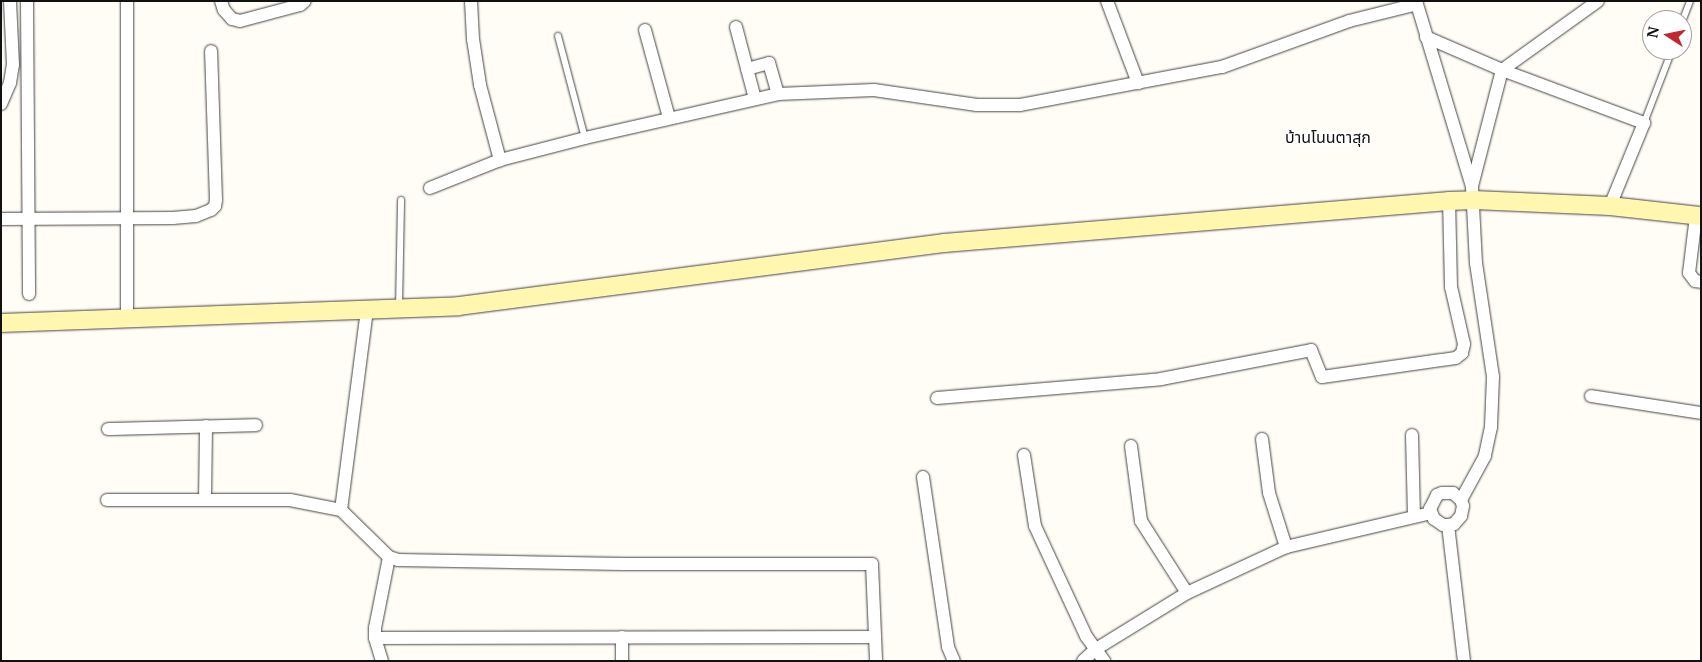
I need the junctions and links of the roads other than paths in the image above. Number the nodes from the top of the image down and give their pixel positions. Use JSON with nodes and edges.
{"nodes":[{"id":1,"x":10,"y":1,"type":"edge"},
{"id":2,"x":26,"y":1,"type":"edge"},
{"id":3,"x":127,"y":1,"type":"edge"},
{"id":4,"x":221,"y":1,"type":"edge"},
{"id":5,"x":305,"y":1,"type":"edge"},
{"id":6,"x":471,"y":1,"type":"edge"},
{"id":7,"x":1107,"y":1,"type":"edge"},
{"id":8,"x":1598,"y":1,"type":"edge"},
{"id":9,"x":1416,"y":3,"type":"edge"},
{"id":10,"x":736,"y":26,"type":"dead end"},
{"id":11,"x":645,"y":30,"type":"dead end"},
{"id":12,"x":558,"y":36,"type":"dead end"},
{"id":13,"x":1426,"y":37,"type":"junction"},
{"id":14,"x":211,"y":51,"type":"dead end"},
{"id":15,"x":1668,"y":60,"type":"edge"},
{"id":16,"x":747,"y":69,"type":"junction"},
{"id":17,"x":1502,"y":70,"type":"junction"},
{"id":18,"x":1138,"y":83,"type":"junction"},
{"id":19,"x":778,"y":94,"type":"junction"},
{"id":20,"x":755,"y":99,"type":"junction"},
{"id":21,"x":1,"y":104,"type":"edge"},
{"id":22,"x":669,"y":118,"type":"junction"},
{"id":23,"x":1644,"y":123,"type":"junction"},
{"id":24,"x":584,"y":138,"type":"junction"},
{"id":25,"x":500,"y":160,"type":"junction"},
{"id":26,"x":430,"y":188,"type":"dead end"},
{"id":27,"x":1473,"y":193,"type":"junction"},
{"id":28,"x":401,"y":200,"type":"dead end"},
{"id":29,"x":1449,"y":201,"type":"junction"},
{"id":30,"x":1610,"y":206,"type":"junction"},
{"id":31,"x":1699,"y":216,"type":"edge"},
{"id":32,"x":1,"y":219,"type":"edge"},
{"id":33,"x":28,"y":219,"type":"junction"},
{"id":34,"x":129,"y":219,"type":"junction"},
{"id":35,"x":1701,"y":282,"type":"edge"},
{"id":36,"x":28,"y":294,"type":"dead end"},
{"id":37,"x":399,"y":308,"type":"junction"},
{"id":38,"x":367,"y":310,"type":"junction"},
{"id":39,"x":127,"y":320,"type":"junction"},
{"id":40,"x":1,"y":323,"type":"edge"},
{"id":41,"x":1591,"y":396,"type":"dead end"},
{"id":42,"x":937,"y":398,"type":"dead end"},
{"id":43,"x":1701,"y":413,"type":"edge"},
{"id":44,"x":256,"y":424,"type":"dead end"},
{"id":45,"x":206,"y":426,"type":"junction"},
{"id":46,"x":108,"y":429,"type":"dead end"},
{"id":47,"x":1412,"y":435,"type":"dead end"},
{"id":48,"x":1262,"y":439,"type":"dead end"},
{"id":49,"x":1131,"y":446,"type":"dead end"},
{"id":50,"x":1024,"y":455,"type":"dead end"},
{"id":51,"x":923,"y":477,"type":"dead end"},
{"id":52,"x":107,"y":500,"type":"dead end"},
{"id":53,"x":205,"y":500,"type":"junction"},
{"id":54,"x":1461,"y":500,"type":"junction"},
{"id":55,"x":341,"y":510,"type":"junction"},
{"id":56,"x":1431,"y":513,"type":"junction"},
{"id":57,"x":1414,"y":515,"type":"junction"},
{"id":58,"x":1448,"y":525,"type":"junction"},
{"id":59,"x":1286,"y":547,"type":"junction"},
{"id":60,"x":389,"y":556,"type":"junction"},
{"id":61,"x":1187,"y":593,"type":"junction"},
{"id":62,"x":622,"y":637,"type":"junction"},
{"id":63,"x":874,"y":637,"type":"junction"},
{"id":64,"x":375,"y":638,"type":"junction"},
{"id":65,"x":1096,"y":650,"type":"junction"},
{"id":66,"x":382,"y":661,"type":"edge"},
{"id":67,"x":622,"y":661,"type":"edge"},
{"id":68,"x":876,"y":661,"type":"edge"},
{"id":69,"x":954,"y":661,"type":"edge"},
{"id":70,"x":1083,"y":661,"type":"edge"},
{"id":71,"x":1104,"y":661,"type":"edge"},
{"id":72,"x":1464,"y":661,"type":"edge"}],
"edges":[{"from":1,"to":21,"type":"street"},
{"from":2,"to":33,"type":"street"},
{"from":3,"to":34,"type":"street"},
{"from":4,"to":5,"type":"street"},
{"from":6,"to":25,"type":"street"},
{"from":7,"to":18,"type":"street"},
{"from":8,"to":17,"type":"street"},
{"from":9,"to":13,"type":"street"},
{"from":9,"to":18,"type":"street"},
{"from":10,"to":16,"type":"street"},
{"from":11,"to":22,"type":"street"},
{"from":12,"to":24,"type":"lane"},
{"from":13,"to":17,"type":"street"},
{"from":13,"to":27,"type":"street"},
{"from":14,"to":34,"type":"street"},
{"from":15,"to":23,"type":"lane"},
{"from":16,"to":19,"type":"street"},
{"from":16,"to":20,"type":"street"},
{"from":17,"to":23,"type":"street"},
{"from":17,"to":27,"type":"street"},
{"from":18,"to":19,"type":"street"},
{"from":19,"to":20,"type":"street"},
{"from":20,"to":22,"type":"street"},
{"from":22,"to":24,"type":"street"},
{"from":23,"to":30,"type":"street"},
{"from":24,"to":25,"type":"street"},
{"from":25,"to":26,"type":"street"},
{"from":27,"to":29,"type":"street"},
{"from":27,"to":30,"type":"street"},
{"from":27,"to":54,"type":"street"},
{"from":28,"to":37,"type":"lane"},
{"from":29,"to":37,"type":"street"},
{"from":29,"to":42,"type":"street"},
{"from":30,"to":31,"type":"street"},
{"from":31,"to":35,"type":"street"},
{"from":32,"to":33,"type":"street"},
{"from":33,"to":34,"type":"street"},
{"from":33,"to":36,"type":"street"},
{"from":34,"to":39,"type":"street"},
{"from":37,"to":38,"type":"street"},
{"from":38,"to":39,"type":"street"},
{"from":38,"to":55,"type":"street"},
{"from":39,"to":40,"type":"street"},
{"from":41,"to":43,"type":"street"},
{"from":44,"to":45,"type":"street"},
{"from":45,"to":46,"type":"street"},
{"from":45,"to":53,"type":"street"},
{"from":47,"to":57,"type":"street"},
{"from":48,"to":59,"type":"street"},
{"from":49,"to":61,"type":"street"},
{"from":50,"to":65,"type":"street"},
{"from":51,"to":69,"type":"street"},
{"from":52,"to":53,"type":"street"},
{"from":53,"to":55,"type":"street"},
{"from":54,"to":56,"type":"street"},
{"from":54,"to":58,"type":"street"},
{"from":55,"to":60,"type":"street"},
{"from":56,"to":57,"type":"street"},
{"from":56,"to":58,"type":"street"},
{"from":57,"to":59,"type":"street"},
{"from":58,"to":72,"type":"street"},
{"from":59,"to":61,"type":"street"},
{"from":60,"to":63,"type":"street"},
{"from":60,"to":64,"type":"street"},
{"from":61,"to":65,"type":"street"},
{"from":62,"to":63,"type":"street"},
{"from":62,"to":64,"type":"street"},
{"from":62,"to":67,"type":"street"},
{"from":63,"to":68,"type":"street"},
{"from":64,"to":66,"type":"street"},
{"from":65,"to":70,"type":"street"},
{"from":65,"to":71,"type":"street"}]}
